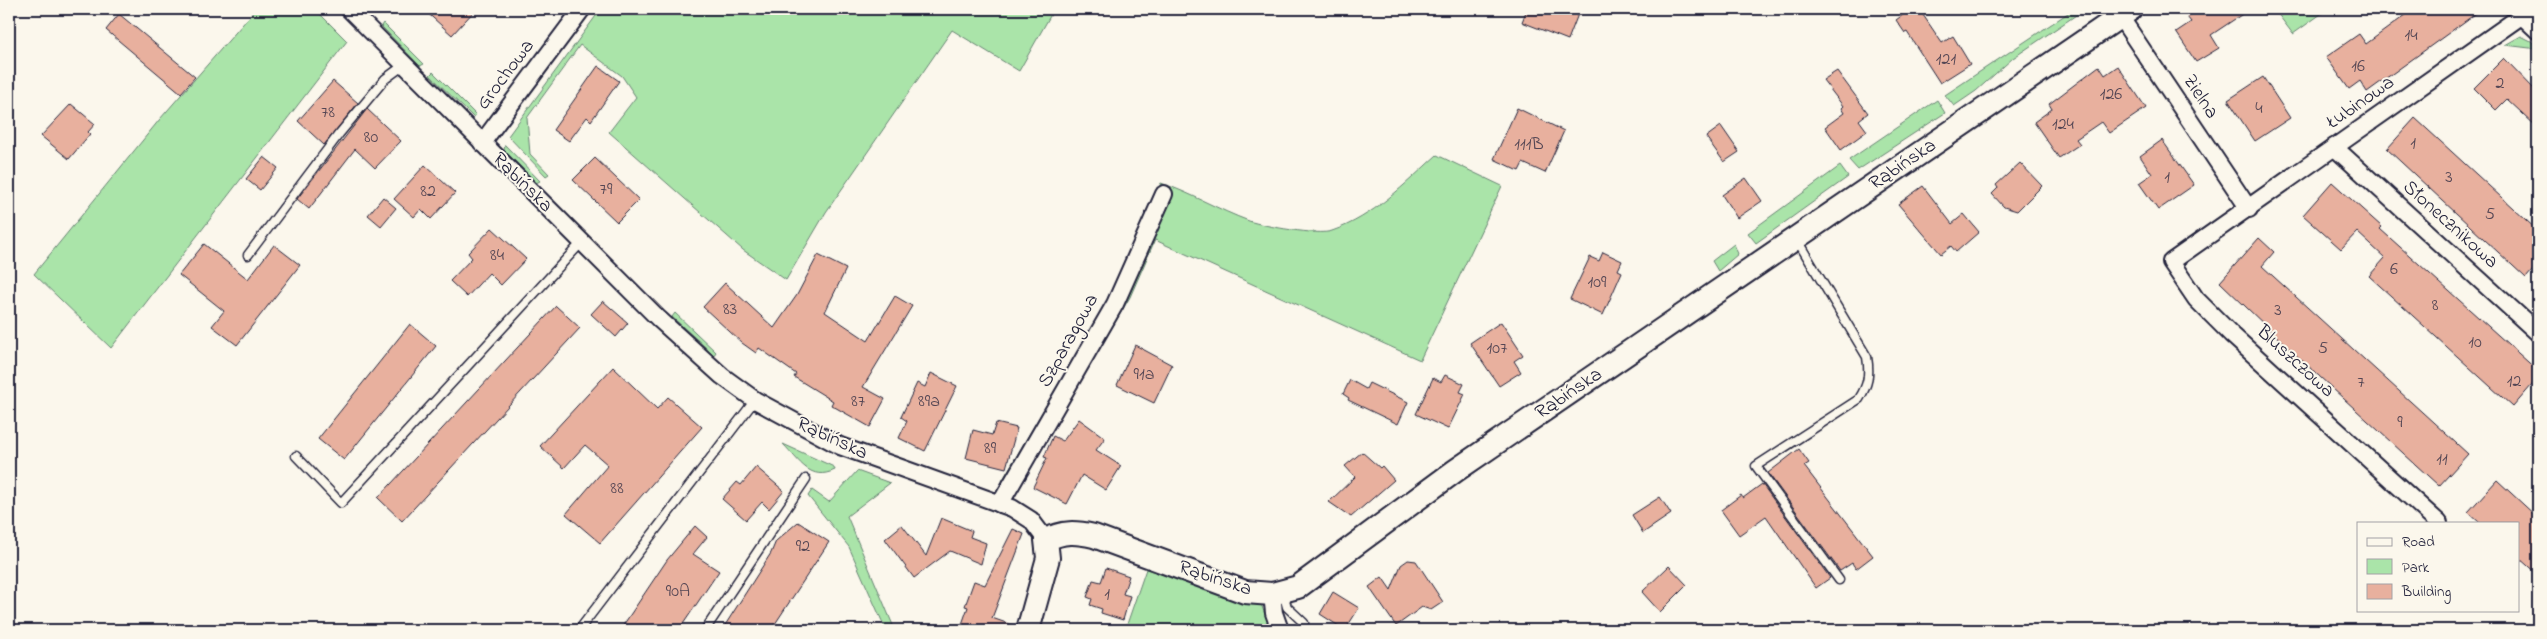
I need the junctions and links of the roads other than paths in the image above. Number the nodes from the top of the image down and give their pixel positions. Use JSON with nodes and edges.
{"nodes":[{"id":1,"x":348,"y":9,"type":"edge"},
{"id":2,"x":582,"y":9,"type":"edge"},
{"id":3,"x":2122,"y":11,"type":"edge"},
{"id":4,"x":2527,"y":12,"type":"edge"},
{"id":5,"x":2538,"y":31,"type":"edge"},
{"id":6,"x":404,"y":65,"type":"junction"},
{"id":7,"x":482,"y":143,"type":"junction"},
{"id":8,"x":2334,"y":148,"type":"junction"},
{"id":9,"x":1164,"y":194,"type":"dead end"},
{"id":10,"x":2249,"y":209,"type":"junction"},
{"id":11,"x":2215,"y":232,"type":"joint"},
{"id":12,"x":1796,"y":238,"type":"junction"},
{"id":13,"x":582,"y":242,"type":"junction"},
{"id":14,"x":248,"y":255,"type":"dead end"},
{"id":15,"x":2538,"y":333,"type":"edge"},
{"id":16,"x":755,"y":400,"type":"junction"},
{"id":17,"x":296,"y":456,"type":"dead end"},
{"id":18,"x":806,"y":479,"type":"dead end"},
{"id":19,"x":1000,"y":504,"type":"junction"},
{"id":20,"x":2437,"y":522,"type":"edge"},
{"id":21,"x":1046,"y":540,"type":"junction"},
{"id":22,"x":1839,"y":580,"type":"dead end"},
{"id":23,"x":1278,"y":594,"type":"junction"},
{"id":24,"x":1304,"y":623,"type":"dead end"},
{"id":25,"x":579,"y":630,"type":"edge"},
{"id":26,"x":704,"y":630,"type":"edge"},
{"id":27,"x":1028,"y":630,"type":"edge"},
{"id":28,"x":1280,"y":630,"type":"edge"}],
"edges":[{"from":1,"to":6,"type":"street","name":"Rąbińska"},
{"from":2,"to":7,"type":"street","name":"Grochowa"},
{"from":3,"to":10,"type":"street","name":"Zielna"},
{"from":3,"to":12,"type":"street","name":"Rąbińska"},
{"from":4,"to":5,"type":"street"},
{"from":4,"to":8,"type":"street","name":"Łubinowa"},
{"from":6,"to":7,"type":"street","name":"Rąbińska"},
{"from":6,"to":14,"type":"lane"},
{"from":7,"to":13,"type":"street","name":"Rąbińska"},
{"from":8,"to":10,"type":"street","name":"Łubinowa"},
{"from":8,"to":15,"type":"street","name":"Słonecznikowa"},
{"from":9,"to":19,"type":"street","name":"Szparagowa"},
{"from":10,"to":11,"type":"street","name":"Łubinowa"},
{"from":11,"to":20,"type":"street","name":"Bluszczowa"},
{"from":12,"to":22,"type":"lane"},
{"from":12,"to":23,"type":"street","name":"Rąbińska"},
{"from":13,"to":16,"type":"street","name":"Rąbińska"},
{"from":13,"to":17,"type":"lane"},
{"from":16,"to":19,"type":"street","name":"Rąbińska"},
{"from":16,"to":25,"type":"lane"},
{"from":18,"to":26,"type":"lane"},
{"from":19,"to":21,"type":"street","name":"Rąbińska"},
{"from":21,"to":23,"type":"street","name":"Rąbińska"},
{"from":21,"to":27,"type":"street"},
{"from":23,"to":24,"type":"lane"},
{"from":23,"to":28,"type":"street"}]}
